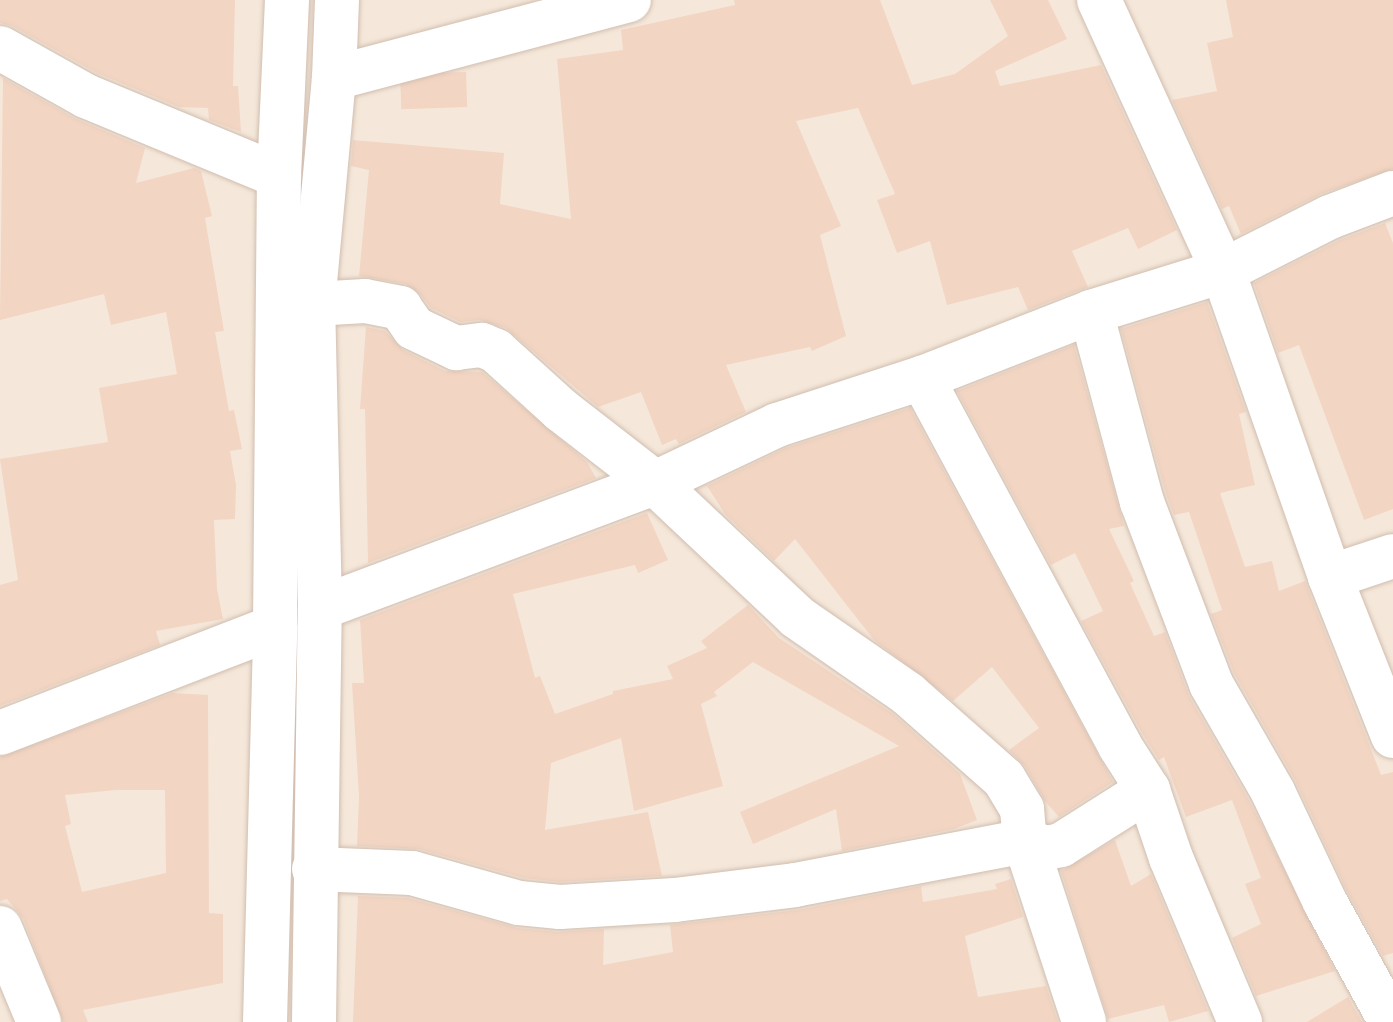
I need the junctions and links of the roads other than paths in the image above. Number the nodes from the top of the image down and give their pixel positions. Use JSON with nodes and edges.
{"nodes":[{"id":1,"x":287,"y":0,"type":"edge"},
{"id":2,"x":337,"y":0,"type":"edge"},
{"id":3,"x":629,"y":0,"type":"edge"},
{"id":4,"x":1099,"y":0,"type":"edge"},
{"id":5,"x":0,"y":48,"type":"edge"},
{"id":6,"x":334,"y":78,"type":"junction"},
{"id":7,"x":279,"y":176,"type":"junction"},
{"id":8,"x":1393,"y":193,"type":"edge"},
{"id":9,"x":1223,"y":271,"type":"junction"},
{"id":10,"x":313,"y":304,"type":"junction"},
{"id":11,"x":1091,"y":312,"type":"junction"},
{"id":12,"x":922,"y":378,"type":"junction"},
{"id":13,"x":655,"y":483,"type":"junction"},
{"id":14,"x":1393,"y":556,"type":"edge"},
{"id":15,"x":1330,"y":577,"type":"junction"},
{"id":16,"x":320,"y":608,"type":"junction"},
{"id":17,"x":275,"y":627,"type":"junction"},
{"id":18,"x":0,"y":733,"type":"edge"},
{"id":19,"x":1393,"y":736,"type":"edge"},
{"id":20,"x":1148,"y":790,"type":"junction"},
{"id":21,"x":1025,"y":841,"type":"junction"},
{"id":22,"x":314,"y":869,"type":"junction"},
{"id":23,"x":0,"y":928,"type":"edge"},
{"id":24,"x":39,"y":1022,"type":"edge"},
{"id":25,"x":265,"y":1022,"type":"edge"},
{"id":26,"x":314,"y":1022,"type":"edge"},
{"id":27,"x":1084,"y":1022,"type":"edge"},
{"id":28,"x":1240,"y":1022,"type":"edge"},
{"id":29,"x":1391,"y":1022,"type":"edge"}],
"edges":[{"from":1,"to":7,"type":"street"},
{"from":2,"to":6,"type":"street"},
{"from":3,"to":6,"type":"street"},
{"from":4,"to":9,"type":"street"},
{"from":5,"to":7,"type":"street"},
{"from":6,"to":10,"type":"street"},
{"from":7,"to":17,"type":"street"},
{"from":8,"to":9,"type":"street"},
{"from":9,"to":11,"type":"street"},
{"from":9,"to":15,"type":"street"},
{"from":10,"to":13,"type":"street"},
{"from":10,"to":16,"type":"street"},
{"from":11,"to":12,"type":"street"},
{"from":11,"to":29,"type":"street"},
{"from":12,"to":13,"type":"street"},
{"from":12,"to":20,"type":"street"},
{"from":13,"to":16,"type":"street"},
{"from":13,"to":21,"type":"street"},
{"from":14,"to":15,"type":"street"},
{"from":15,"to":19,"type":"street"},
{"from":16,"to":22,"type":"street"},
{"from":17,"to":18,"type":"street"},
{"from":17,"to":25,"type":"street"},
{"from":20,"to":21,"type":"street"},
{"from":20,"to":28,"type":"street"},
{"from":21,"to":22,"type":"street"},
{"from":21,"to":27,"type":"street"},
{"from":22,"to":26,"type":"street"},
{"from":23,"to":24,"type":"street"}]}
